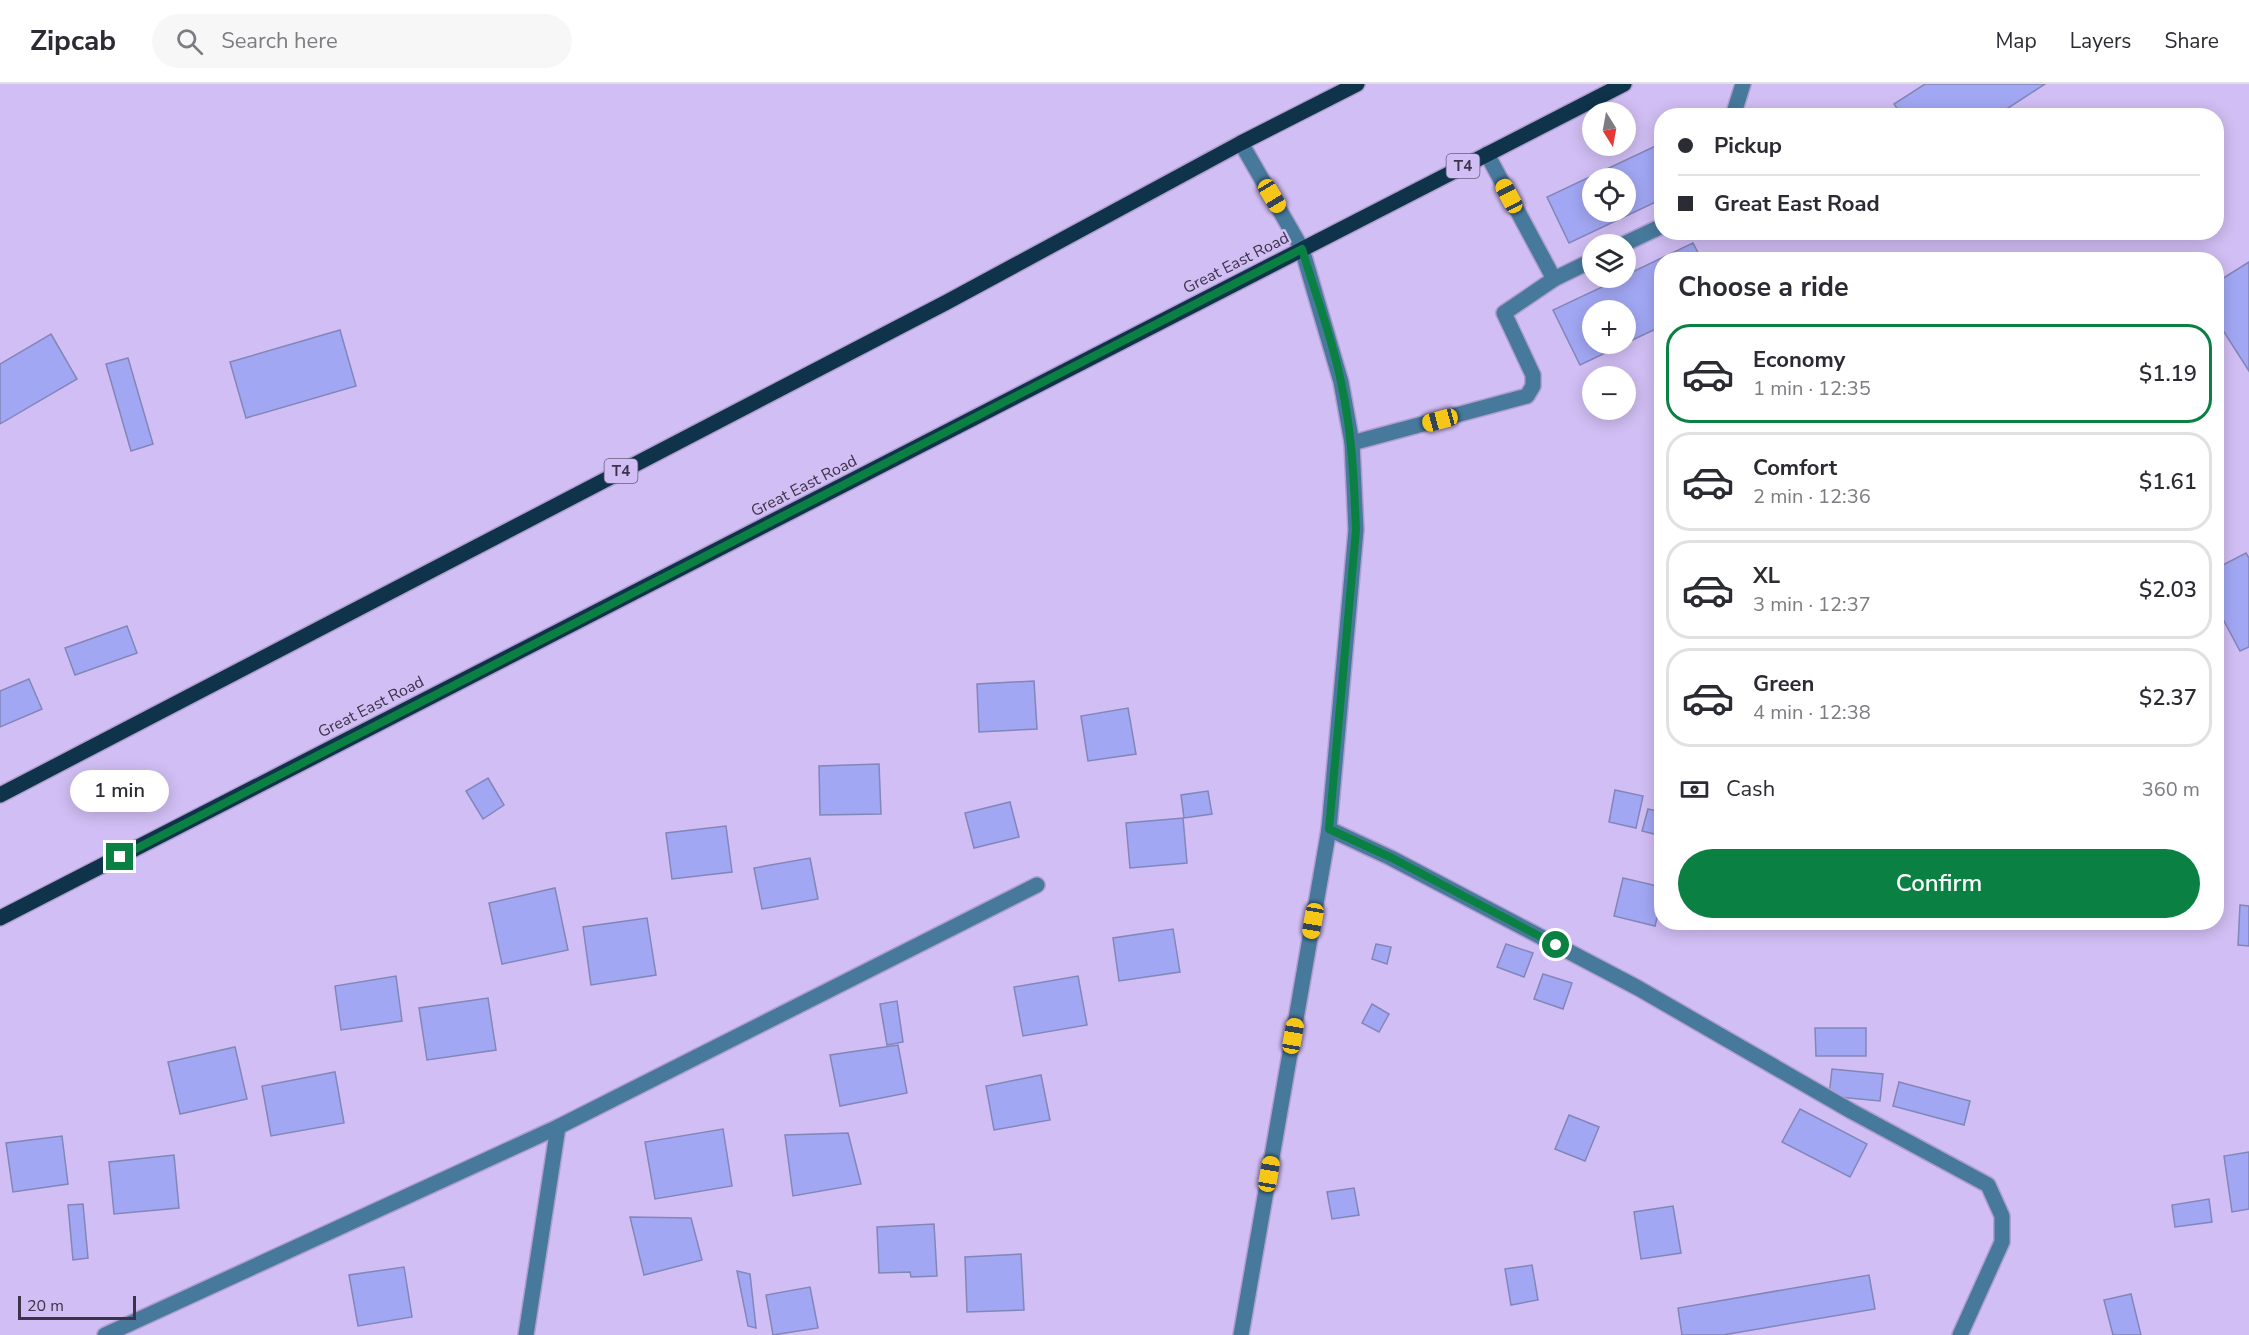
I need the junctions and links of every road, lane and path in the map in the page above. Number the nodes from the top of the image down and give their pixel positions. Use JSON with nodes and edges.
{"nodes":[{"id":1,"x":1357,"y":84,"type":"edge"},
{"id":2,"x":1624,"y":84,"type":"edge"},
{"id":3,"x":1743,"y":84,"type":"edge"},
{"id":4,"x":1736,"y":108,"type":"edge"},
{"id":5,"x":1241,"y":143,"type":"junction"},
{"id":6,"x":1487,"y":154,"type":"junction"},
{"id":7,"x":1654,"y":230,"type":"edge"},
{"id":8,"x":1636,"y":238,"type":"edge"},
{"id":9,"x":1302,"y":249,"type":"junction"},
{"id":10,"x":1582,"y":265,"type":"edge"},
{"id":11,"x":1554,"y":279,"type":"junction"},
{"id":12,"x":1352,"y":443,"type":"junction"},
{"id":13,"x":0,"y":795,"type":"edge"},
{"id":14,"x":1329,"y":829,"type":"junction"},
{"id":15,"x":1036,"y":885,"type":"dead end"},
{"id":16,"x":1,"y":918,"type":"edge"},
{"id":17,"x":558,"y":1127,"type":"junction"},
{"id":18,"x":105,"y":1335,"type":"edge"},
{"id":19,"x":526,"y":1335,"type":"edge"},
{"id":20,"x":1241,"y":1335,"type":"edge"},
{"id":21,"x":1960,"y":1335,"type":"edge"}],
"edges":[{"from":1,"to":5,"type":"main road","number":"T4"},
{"from":2,"to":6,"type":"main road","name":"Great East Road","number":"T4"},
{"from":3,"to":4,"type":"street"},
{"from":5,"to":9,"type":"street"},
{"from":5,"to":13,"type":"main road","number":"T4"},
{"from":6,"to":9,"type":"main road","name":"Great East Road","number":"T4"},
{"from":6,"to":11,"type":"street"},
{"from":7,"to":8,"type":"street"},
{"from":9,"to":12,"type":"street"},
{"from":9,"to":16,"type":"main road","name":"Great East Road","number":"T4"},
{"from":10,"to":11,"type":"street"},
{"from":11,"to":12,"type":"street"},
{"from":12,"to":14,"type":"street"},
{"from":14,"to":20,"type":"street"},
{"from":14,"to":21,"type":"street"},
{"from":15,"to":17,"type":"street"},
{"from":17,"to":18,"type":"street"},
{"from":17,"to":19,"type":"street"}]}
